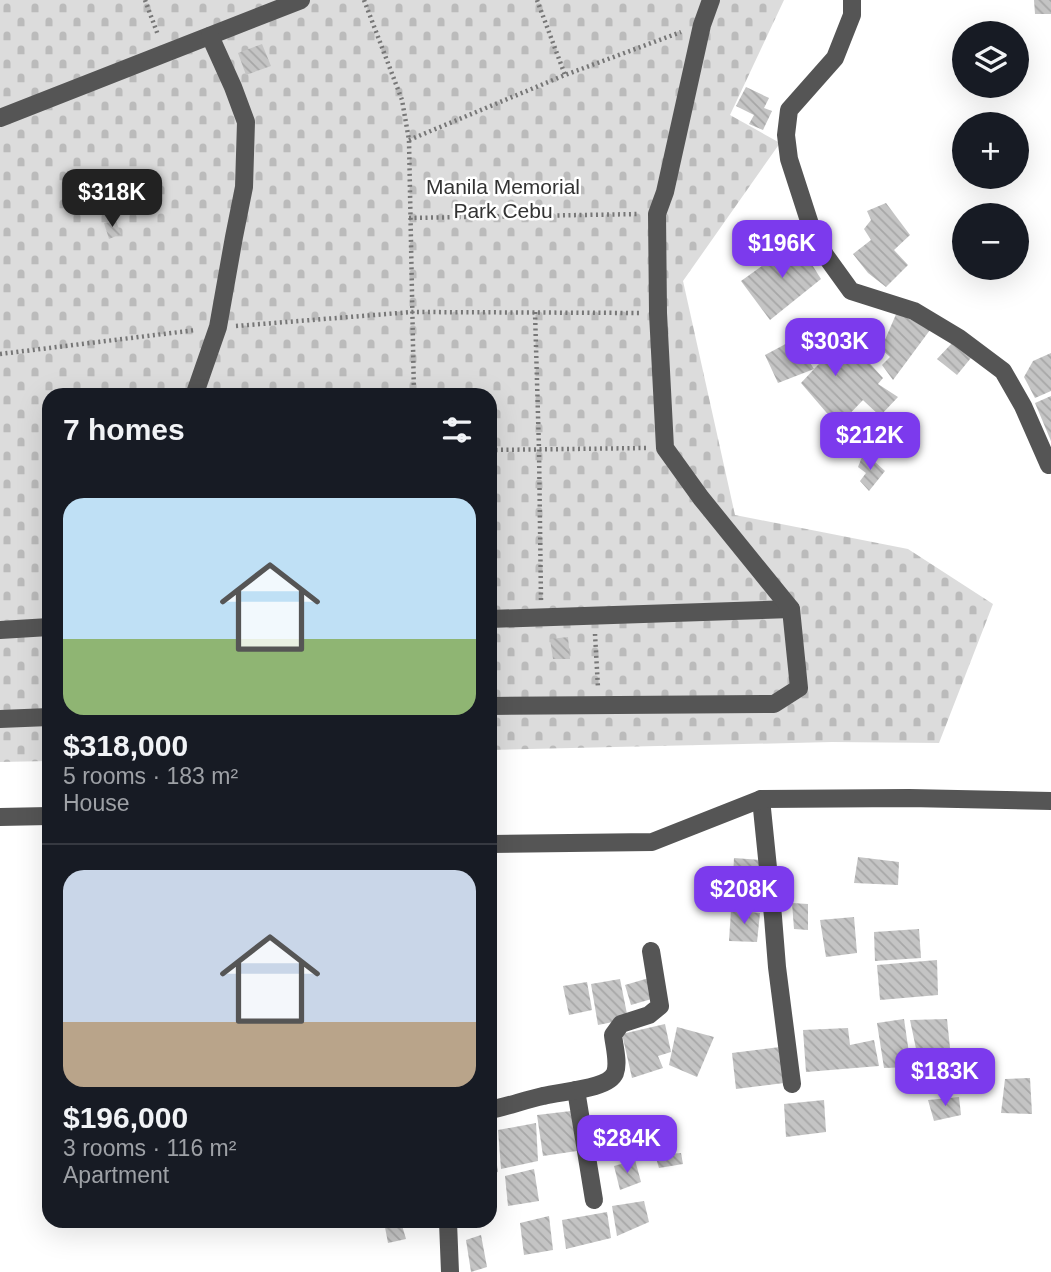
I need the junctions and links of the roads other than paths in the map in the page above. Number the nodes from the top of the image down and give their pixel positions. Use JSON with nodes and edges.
{"nodes":[{"id":1,"x":301,"y":0,"type":"edge"},
{"id":2,"x":710,"y":0,"type":"edge"},
{"id":3,"x":852,"y":0,"type":"edge"},
{"id":4,"x":210,"y":36,"type":"junction"},
{"id":5,"x":0,"y":118,"type":"edge"},
{"id":6,"x":197,"y":388,"type":"edge"},
{"id":7,"x":1049,"y":465,"type":"dead end"},
{"id":8,"x":791,"y":609,"type":"junction"},
{"id":9,"x":497,"y":619,"type":"edge"},
{"id":10,"x":42,"y":627,"type":"edge"},
{"id":11,"x":0,"y":630,"type":"edge"},
{"id":12,"x":497,"y":706,"type":"edge"},
{"id":13,"x":42,"y":717,"type":"edge"},
{"id":14,"x":0,"y":719,"type":"edge"},
{"id":15,"x":761,"y":799,"type":"junction"},
{"id":16,"x":1051,"y":801,"type":"edge"},
{"id":17,"x":42,"y":816,"type":"edge"},
{"id":18,"x":0,"y":817,"type":"edge"},
{"id":19,"x":497,"y":844,"type":"edge"},
{"id":20,"x":651,"y":950,"type":"dead end"},
{"id":21,"x":792,"y":1084,"type":"dead end"},
{"id":22,"x":576,"y":1090,"type":"junction"},
{"id":23,"x":497,"y":1109,"type":"edge"},
{"id":24,"x":594,"y":1200,"type":"dead end"},
{"id":25,"x":448,"y":1228,"type":"edge"},
{"id":26,"x":450,"y":1272,"type":"edge"}],
"edges":[{"from":1,"to":4,"type":"street"},
{"from":2,"to":8,"type":"street"},
{"from":3,"to":7,"type":"street"},
{"from":4,"to":5,"type":"street"},
{"from":4,"to":6,"type":"street"},
{"from":8,"to":9,"type":"street"},
{"from":8,"to":12,"type":"street"},
{"from":10,"to":11,"type":"street"},
{"from":13,"to":14,"type":"street"},
{"from":15,"to":16,"type":"street"},
{"from":15,"to":19,"type":"street"},
{"from":15,"to":21,"type":"street"},
{"from":17,"to":18,"type":"street"},
{"from":20,"to":22,"type":"street"},
{"from":22,"to":23,"type":"street"},
{"from":22,"to":24,"type":"street"},
{"from":25,"to":26,"type":"street"}]}
